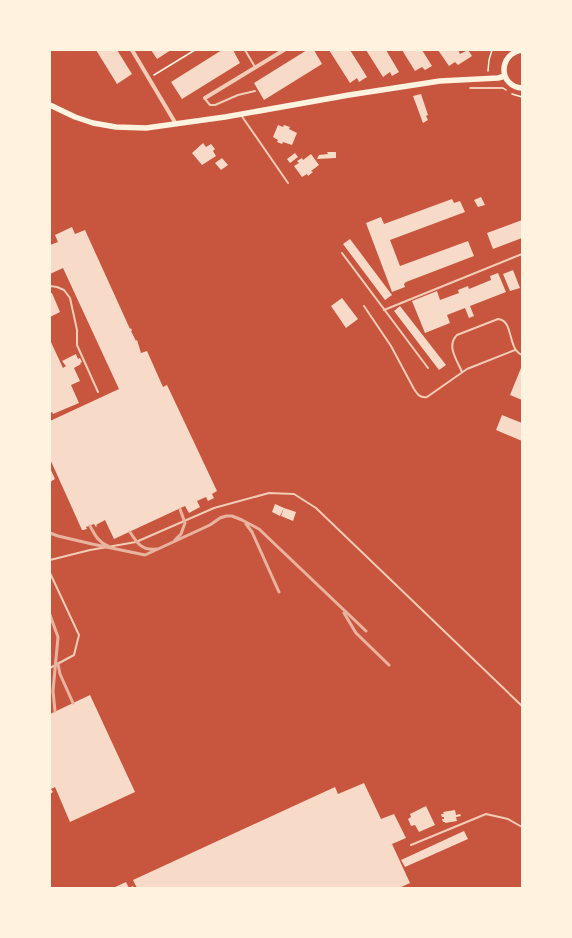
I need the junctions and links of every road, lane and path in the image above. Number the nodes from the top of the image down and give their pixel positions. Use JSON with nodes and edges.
{"nodes":[{"id":1,"x":132,"y":50,"type":"edge"},
{"id":2,"x":195,"y":50,"type":"edge"},
{"id":3,"x":245,"y":50,"type":"edge"},
{"id":4,"x":284,"y":50,"type":"edge"},
{"id":5,"x":492,"y":50,"type":"edge"},
{"id":6,"x":522,"y":50,"type":"edge"},
{"id":7,"x":511,"y":52,"type":"edge"},
{"id":8,"x":256,"y":68,"type":"junction"},
{"id":9,"x":505,"y":76,"type":"junction"},
{"id":10,"x":149,"y":78,"type":"junction"},
{"id":11,"x":488,"y":78,"type":"junction"},
{"id":12,"x":464,"y":88,"type":"dead end"},
{"id":13,"x":488,"y":88,"type":"junction"},
{"id":14,"x":522,"y":88,"type":"edge"},
{"id":15,"x":255,"y":91,"type":"dead end"},
{"id":16,"x":522,"y":96,"type":"edge"},
{"id":17,"x":205,"y":98,"type":"joint"},
{"id":18,"x":50,"y":105,"type":"edge"},
{"id":19,"x":241,"y":114,"type":"junction"},
{"id":20,"x":176,"y":125,"type":"junction"},
{"id":21,"x":288,"y":183,"type":"dead end"},
{"id":22,"x":342,"y":253,"type":"dead end"},
{"id":23,"x":522,"y":254,"type":"edge"},
{"id":24,"x":50,"y":286,"type":"edge"},
{"id":25,"x":364,"y":306,"type":"dead end"},
{"id":26,"x":384,"y":310,"type":"junction"},
{"id":27,"x":515,"y":350,"type":"junction"},
{"id":28,"x":522,"y":355,"type":"edge"},
{"id":29,"x":428,"y":368,"type":"dead end"},
{"id":30,"x":462,"y":372,"type":"junction"},
{"id":31,"x":98,"y":392,"type":"dead end"},
{"id":32,"x":50,"y":560,"type":"edge"},
{"id":33,"x":50,"y":573,"type":"edge"},
{"id":34,"x":50,"y":668,"type":"edge"},
{"id":35,"x":522,"y":706,"type":"edge"},
{"id":36,"x":522,"y":827,"type":"edge"},
{"id":37,"x":411,"y":844,"type":"dead end"}],
"edges":[{"from":1,"to":10,"type":"street"},
{"from":2,"to":10,"type":"path"},
{"from":3,"to":8,"type":"lane"},
{"from":4,"to":8,"type":"street"},
{"from":5,"to":11,"type":"path"},
{"from":6,"to":7,"type":"main road"},
{"from":7,"to":9,"type":"main road"},
{"from":8,"to":17,"type":"street"},
{"from":9,"to":11,"type":"main road"},
{"from":9,"to":14,"type":"main road"},
{"from":10,"to":20,"type":"street"},
{"from":11,"to":13,"type":"path"},
{"from":11,"to":19,"type":"main road"},
{"from":12,"to":13,"type":"path"},
{"from":13,"to":16,"type":"path"},
{"from":15,"to":17,"type":"lane"},
{"from":18,"to":20,"type":"main road"},
{"from":19,"to":20,"type":"main road"},
{"from":19,"to":21,"type":"lane"},
{"from":22,"to":26,"type":"lane"},
{"from":23,"to":26,"type":"lane"},
{"from":24,"to":31,"type":"lane"},
{"from":25,"to":30,"type":"lane"},
{"from":26,"to":29,"type":"lane"},
{"from":27,"to":28,"type":"lane"},
{"from":27,"to":30,"type":"lane"},
{"from":27,"to":30,"type":"lane"},
{"from":32,"to":35,"type":"lane"},
{"from":33,"to":34,"type":"lane"},
{"from":36,"to":37,"type":"lane"}]}
